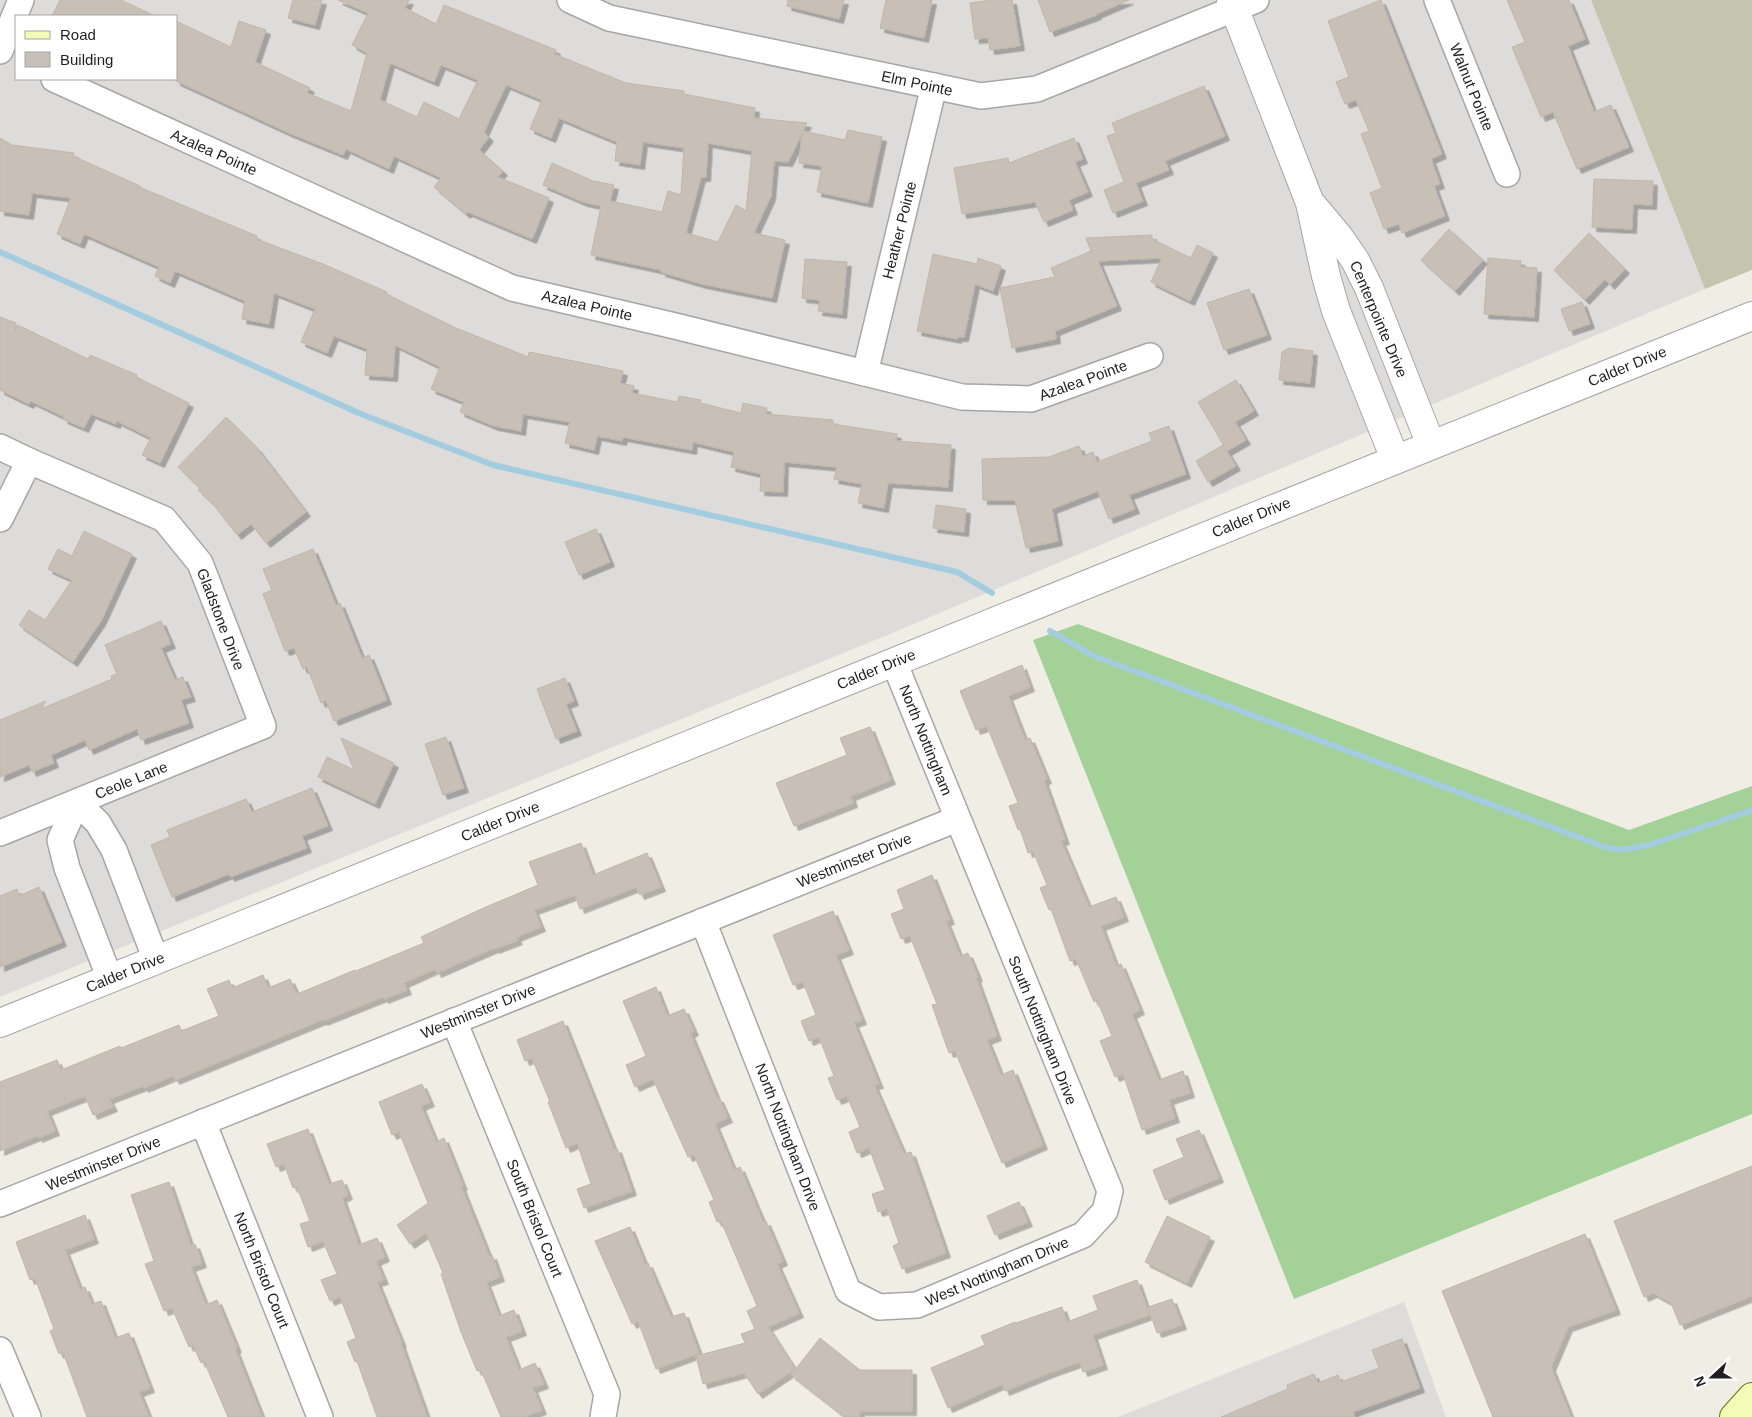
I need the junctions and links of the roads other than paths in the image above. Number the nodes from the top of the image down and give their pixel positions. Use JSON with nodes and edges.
{"nodes":[{"id":1,"x":21,"y":0,"type":"edge"},
{"id":2,"x":570,"y":0,"type":"edge"},
{"id":3,"x":1437,"y":0,"type":"edge"},
{"id":4,"x":1240,"y":3,"type":"edge"},
{"id":5,"x":15,"y":15,"type":"edge"},
{"id":6,"x":15,"y":15,"type":"edge"},
{"id":7,"x":0,"y":53,"type":"edge"},
{"id":8,"x":15,"y":61,"type":"edge"},
{"id":9,"x":56,"y":80,"type":"edge"},
{"id":10,"x":934,"y":86,"type":"junction"},
{"id":11,"x":1507,"y":174,"type":"dead end"},
{"id":12,"x":1310,"y":202,"type":"junction"},
{"id":13,"x":1752,"y":316,"type":"edge"},
{"id":14,"x":1150,"y":356,"type":"dead end"},
{"id":15,"x":865,"y":373,"type":"junction"},
{"id":16,"x":1431,"y":445,"type":"junction"},
{"id":17,"x":0,"y":447,"type":"edge"},
{"id":18,"x":1395,"y":459,"type":"junction"},
{"id":19,"x":29,"y":461,"type":"junction"},
{"id":20,"x":0,"y":519,"type":"edge"},
{"id":21,"x":894,"y":662,"type":"junction"},
{"id":22,"x":263,"y":726,"type":"joint"},
{"id":23,"x":77,"y":802,"type":"junction"},
{"id":24,"x":957,"y":819,"type":"junction"},
{"id":25,"x":0,"y":833,"type":"edge"},
{"id":26,"x":704,"y":920,"type":"junction"},
{"id":27,"x":156,"y":960,"type":"junction"},
{"id":28,"x":110,"y":979,"type":"junction"},
{"id":29,"x":454,"y":1021,"type":"junction"},
{"id":30,"x":0,"y":1023,"type":"edge"},
{"id":31,"x":203,"y":1122,"type":"junction"},
{"id":32,"x":0,"y":1204,"type":"edge"},
{"id":33,"x":1083,"y":1235,"type":"joint"},
{"id":34,"x":911,"y":1306,"type":"joint"},
{"id":35,"x":0,"y":1350,"type":"edge"},
{"id":36,"x":1752,"y":1397,"type":"edge"},
{"id":37,"x":28,"y":1417,"type":"edge"},
{"id":38,"x":320,"y":1417,"type":"edge"},
{"id":39,"x":603,"y":1417,"type":"edge"},
{"id":40,"x":1734,"y":1417,"type":"edge"}],
"edges":[{"from":1,"to":5,"type":"street"},
{"from":2,"to":10,"type":"street","name":"Elm Pointe"},
{"from":3,"to":11,"type":"street","name":"Walnut Pointe"},
{"from":4,"to":10,"type":"street","name":"Elm Pointe"},
{"from":4,"to":12,"type":"street","name":"Centerpointe Drive"},
{"from":6,"to":7,"type":"street"},
{"from":7,"to":8,"type":"street"},
{"from":9,"to":15,"type":"street","name":"Azalea Pointe"},
{"from":10,"to":15,"type":"street","name":"Heather Pointe"},
{"from":12,"to":16,"type":"street","name":"Centerpointe Drive"},
{"from":12,"to":18,"type":"street","name":"Centerpointe Drive"},
{"from":13,"to":16,"type":"street","name":"Calder Drive"},
{"from":14,"to":15,"type":"street","name":"Azalea Pointe"},
{"from":16,"to":18,"type":"street","name":"Calder Drive"},
{"from":17,"to":19,"type":"street","name":"Gladstone Drive"},
{"from":18,"to":21,"type":"street","name":"Calder Drive"},
{"from":19,"to":20,"type":"street"},
{"from":19,"to":22,"type":"street","name":"Gladstone Drive"},
{"from":21,"to":24,"type":"street","name":"North Nottingham"},
{"from":21,"to":27,"type":"street","name":"Calder Drive"},
{"from":22,"to":23,"type":"street","name":"Ceole Lane"},
{"from":23,"to":25,"type":"street","name":"Ceole Lane"},
{"from":23,"to":27,"type":"street"},
{"from":23,"to":28,"type":"street"},
{"from":24,"to":26,"type":"street","name":"Westminster Drive"},
{"from":24,"to":33,"type":"street","name":"South Nottingham Drive"},
{"from":26,"to":29,"type":"street","name":"Westminster Drive"},
{"from":26,"to":34,"type":"street","name":"North Nottingham Drive"},
{"from":27,"to":28,"type":"street","name":"Calder Drive"},
{"from":28,"to":30,"type":"street","name":"Calder Drive"},
{"from":29,"to":31,"type":"street","name":"Westminster Drive"},
{"from":29,"to":39,"type":"street","name":"South Bristol Court"},
{"from":31,"to":32,"type":"street","name":"Westminster Drive"},
{"from":31,"to":38,"type":"street","name":"North Bristol Court"},
{"from":33,"to":34,"type":"street","name":"West Nottingham Drive"},
{"from":35,"to":37,"type":"street"},
{"from":36,"to":40,"type":"main road"}]}
